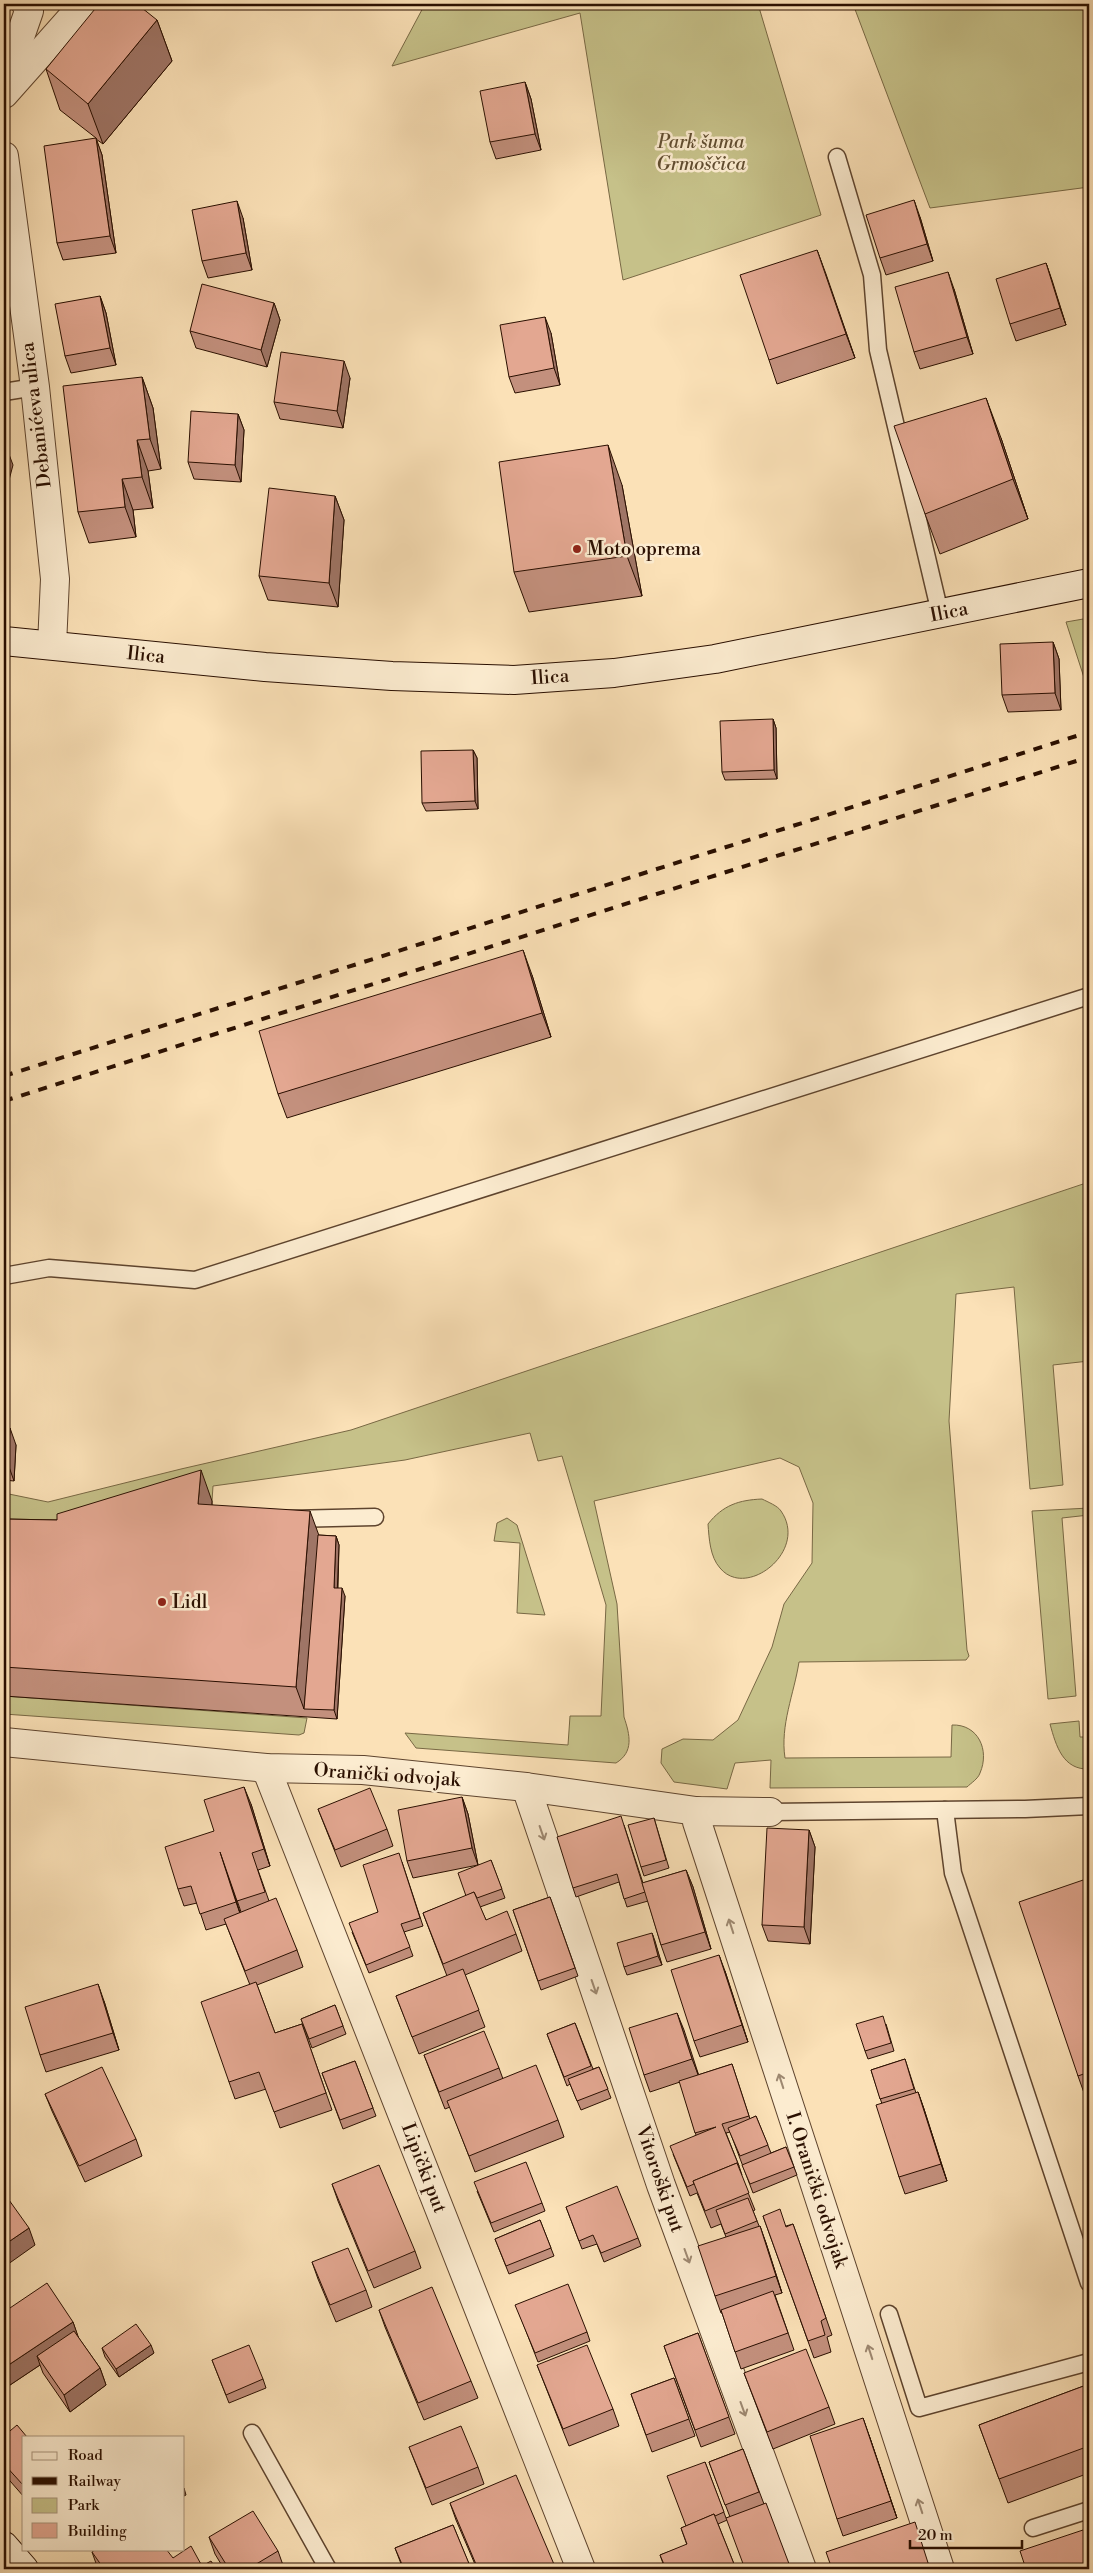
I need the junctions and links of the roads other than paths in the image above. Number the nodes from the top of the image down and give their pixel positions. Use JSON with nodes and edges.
{"nodes":[{"id":1,"x":26,"y":4,"type":"edge"},
{"id":2,"x":84,"y":4,"type":"edge"},
{"id":3,"x":4,"y":84,"type":"edge"},
{"id":4,"x":4,"y":94,"type":"edge"},
{"id":5,"x":4,"y":156,"type":"edge"},
{"id":6,"x":837,"y":157,"type":"dead end"},
{"id":7,"x":34,"y":387,"type":"junction"},
{"id":8,"x":4,"y":392,"type":"edge"},
{"id":9,"x":1089,"y":583,"type":"edge"},
{"id":10,"x":940,"y":613,"type":"junction"},
{"id":11,"x":4,"y":640,"type":"edge"},
{"id":12,"x":52,"y":645,"type":"junction"},
{"id":13,"x":1089,"y":996,"type":"edge"},
{"id":14,"x":4,"y":1276,"type":"edge"},
{"id":15,"x":375,"y":1517,"type":"dead end"},
{"id":16,"x":279,"y":1519,"type":"edge"},
{"id":17,"x":4,"y":1742,"type":"edge"},
{"id":18,"x":266,"y":1768,"type":"junction"},
{"id":19,"x":526,"y":1787,"type":"junction"},
{"id":20,"x":1089,"y":1806,"type":"edge"},
{"id":21,"x":945,"y":1810,"type":"junction"},
{"id":22,"x":696,"y":1811,"type":"junction"},
{"id":23,"x":770,"y":1812,"type":"joint"},
{"id":24,"x":1089,"y":2283,"type":"edge"},
{"id":25,"x":889,"y":2314,"type":"dead end"},
{"id":26,"x":1089,"y":2362,"type":"edge"},
{"id":27,"x":252,"y":2433,"type":"dead end"},
{"id":28,"x":1089,"y":2510,"type":"edge"},
{"id":29,"x":1033,"y":2528,"type":"dead end"},
{"id":30,"x":4,"y":2546,"type":"edge"},
{"id":31,"x":24,"y":2569,"type":"edge"},
{"id":32,"x":328,"y":2569,"type":"edge"},
{"id":33,"x":581,"y":2569,"type":"edge"},
{"id":34,"x":802,"y":2569,"type":"edge"},
{"id":35,"x":940,"y":2569,"type":"edge"}],
"edges":[{"from":1,"to":3,"type":"street"},
{"from":2,"to":4,"type":"street"},
{"from":5,"to":7,"type":"street","name":"Debanićeva ulica"},
{"from":6,"to":10,"type":"lane"},
{"from":7,"to":8,"type":"lane"},
{"from":7,"to":12,"type":"street","name":"Debanićeva ulica"},
{"from":9,"to":10,"type":"street","name":"Ilica"},
{"from":10,"to":12,"type":"street","name":"Ilica"},
{"from":11,"to":12,"type":"street","name":"Ilica"},
{"from":13,"to":14,"type":"lane"},
{"from":15,"to":16,"type":"lane"},
{"from":17,"to":18,"type":"street","name":"Oranički odvojak"},
{"from":18,"to":19,"type":"street","name":"Oranički odvojak"},
{"from":18,"to":33,"type":"street","name":"Lipički put"},
{"from":19,"to":22,"type":"street","name":"Oranički odvojak"},
{"from":19,"to":34,"type":"street","name":"Vitoroški put","one_way":true},
{"from":20,"to":21,"type":"lane"},
{"from":21,"to":23,"type":"lane"},
{"from":21,"to":24,"type":"lane"},
{"from":22,"to":23,"type":"street","name":"Oranički odvojak"},
{"from":35,"to":22,"type":"street","name":"I. Oranički odvojak","one_way":true},
{"from":25,"to":26,"type":"lane"},
{"from":27,"to":32,"type":"lane"},
{"from":28,"to":29,"type":"lane"},
{"from":30,"to":31,"type":"street"}]}
